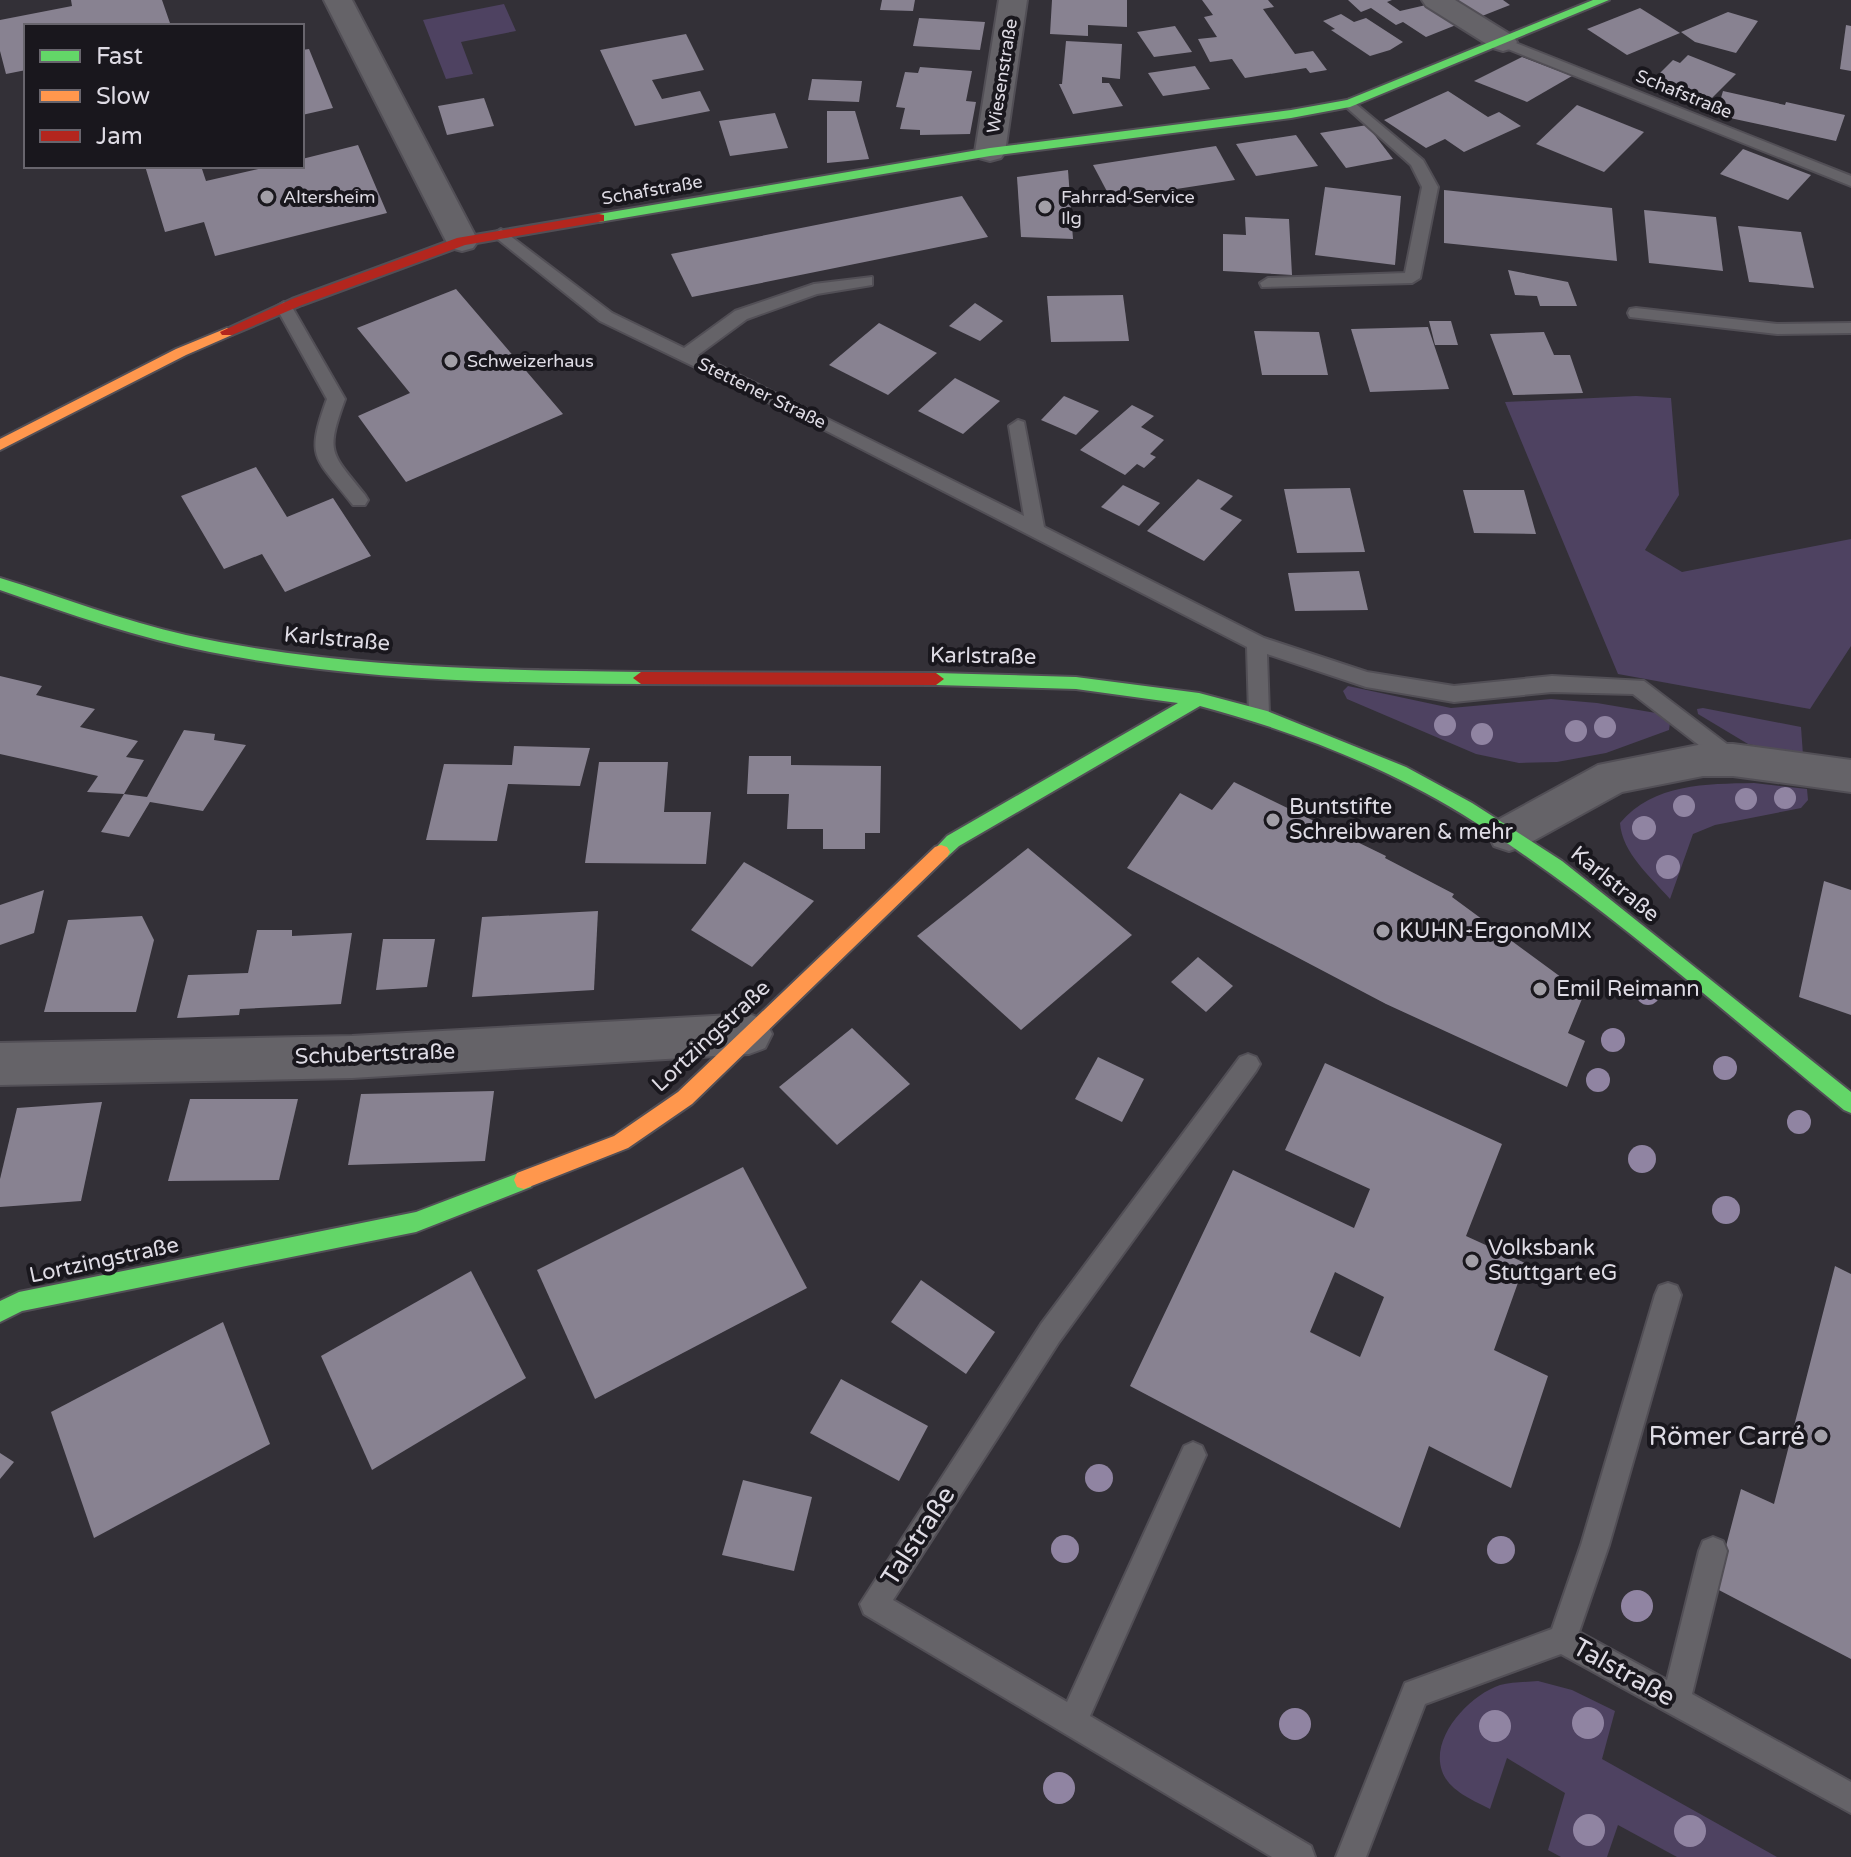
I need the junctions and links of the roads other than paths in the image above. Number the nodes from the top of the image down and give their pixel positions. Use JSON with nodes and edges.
{"nodes":[{"id":1,"x":338,"y":0,"type":"edge"},
{"id":2,"x":1013,"y":0,"type":"edge"},
{"id":3,"x":1436,"y":0,"type":"edge"},
{"id":4,"x":1603,"y":0,"type":"edge"},
{"id":5,"x":1503,"y":42,"type":"junction"},
{"id":6,"x":1350,"y":103,"type":"junction"},
{"id":7,"x":990,"y":152,"type":"junction"},
{"id":8,"x":1851,"y":181,"type":"edge"},
{"id":9,"x":501,"y":234,"type":"junction"},
{"id":10,"x":462,"y":241,"type":"junction"},
{"id":11,"x":866,"y":281,"type":"dead end"},
{"id":12,"x":1268,"y":283,"type":"dead end"},
{"id":13,"x":284,"y":307,"type":"junction"},
{"id":14,"x":1636,"y":313,"type":"dead end"},
{"id":15,"x":1851,"y":328,"type":"edge"},
{"id":16,"x":685,"y":356,"type":"junction"},
{"id":17,"x":1018,"y":426,"type":"dead end"},
{"id":18,"x":0,"y":445,"type":"edge"},
{"id":19,"x":359,"y":500,"type":"dead end"},
{"id":20,"x":1036,"y":533,"type":"junction"},
{"id":21,"x":0,"y":584,"type":"edge"},
{"id":22,"x":1257,"y":643,"type":"junction"},
{"id":23,"x":1541,"y":666,"type":"dead end"},
{"id":24,"x":1552,"y":684,"type":"junction"},
{"id":25,"x":1198,"y":699,"type":"junction"},
{"id":26,"x":1259,"y":714,"type":"junction"},
{"id":27,"x":1733,"y":760,"type":"junction"},
{"id":28,"x":1851,"y":776,"type":"edge"},
{"id":29,"x":1509,"y":834,"type":"junction"},
{"id":30,"x":749,"y":1034,"type":"junction"},
{"id":31,"x":0,"y":1064,"type":"edge"},
{"id":32,"x":1248,"y":1064,"type":"dead end"},
{"id":33,"x":1851,"y":1104,"type":"edge"},
{"id":34,"x":1668,"y":1295,"type":"dead end"},
{"id":35,"x":0,"y":1312,"type":"edge"},
{"id":36,"x":1193,"y":1455,"type":"dead end"},
{"id":37,"x":1713,"y":1551,"type":"dead end"},
{"id":38,"x":1563,"y":1639,"type":"junction"},
{"id":39,"x":1676,"y":1700,"type":"junction"},
{"id":40,"x":1073,"y":1722,"type":"junction"},
{"id":41,"x":1851,"y":1798,"type":"edge"},
{"id":42,"x":1300,"y":1857,"type":"edge"},
{"id":43,"x":1351,"y":1857,"type":"edge"}],
"edges":[{"from":1,"to":10,"type":"street"},
{"from":2,"to":7,"type":"street","name":"Wiesenstraße"},
{"from":3,"to":5,"type":"street"},
{"from":4,"to":5,"type":"street","name":"Schafstraße"},
{"from":5,"to":6,"type":"street","name":"Schafstraße"},
{"from":5,"to":8,"type":"lane","name":"Schafstraße"},
{"from":6,"to":7,"type":"street","name":"Schafstraße"},
{"from":6,"to":12,"type":"lane"},
{"from":7,"to":9,"type":"street","name":"Schafstraße"},
{"from":9,"to":10,"type":"street","name":"Schafstraße"},
{"from":9,"to":16,"type":"lane","name":"Stettener Straße"},
{"from":10,"to":13,"type":"street","name":"Schafstraße"},
{"from":11,"to":16,"type":"lane"},
{"from":13,"to":18,"type":"street","name":"Schafstraße"},
{"from":13,"to":19,"type":"lane"},
{"from":14,"to":15,"type":"lane"},
{"from":16,"to":20,"type":"lane","name":"Stettener Straße"},
{"from":17,"to":20,"type":"lane"},
{"from":20,"to":22,"type":"lane","name":"Stettener Straße"},
{"from":21,"to":25,"type":"street","name":"Karlstraße"},
{"from":22,"to":24,"type":"lane","name":"Stettener Straße"},
{"from":22,"to":26,"type":"lane"},
{"from":23,"to":24,"type":"lane"},
{"from":24,"to":27,"type":"lane","name":"Stettener Straße"},
{"from":25,"to":26,"type":"street","name":"Karlstraße"},
{"from":25,"to":30,"type":"street","name":"Lortzingstraße"},
{"from":26,"to":29,"type":"street","name":"Karlstraße"},
{"from":27,"to":28,"type":"street"},
{"from":27,"to":29,"type":"street"},
{"from":29,"to":33,"type":"street","name":"Karlstraße"},
{"from":30,"to":31,"type":"street","name":"Schubertstraße"},
{"from":30,"to":35,"type":"street","name":"Lortzingstraße"},
{"from":32,"to":40,"type":"lane","name":"Talstraße"},
{"from":34,"to":38,"type":"lane"},
{"from":36,"to":40,"type":"lane"},
{"from":37,"to":39,"type":"lane"},
{"from":38,"to":39,"type":"lane","name":"Talstraße"},
{"from":38,"to":43,"type":"lane","name":"Talstraße"},
{"from":39,"to":41,"type":"lane","name":"Talstraße"},
{"from":40,"to":42,"type":"lane","name":"Talstraße"}]}
